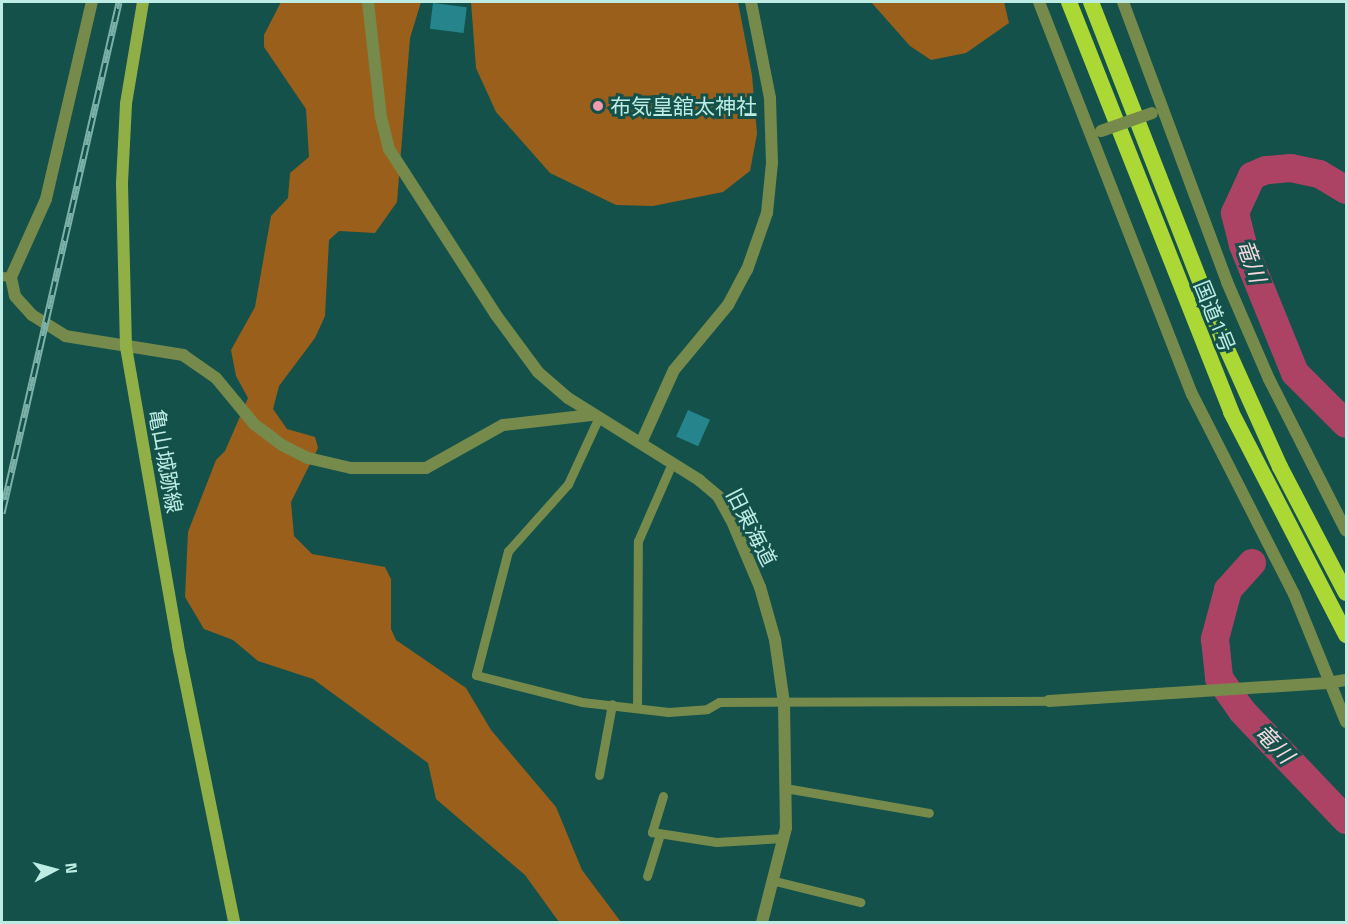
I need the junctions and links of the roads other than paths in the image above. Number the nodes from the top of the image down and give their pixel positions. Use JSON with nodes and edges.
{"nodes":[{"id":1,"x":92,"y":2,"type":"edge"},
{"id":2,"x":143,"y":2,"type":"edge"},
{"id":3,"x":368,"y":2,"type":"edge"},
{"id":4,"x":751,"y":2,"type":"edge"},
{"id":5,"x":1039,"y":2,"type":"edge"},
{"id":6,"x":1069,"y":2,"type":"edge"},
{"id":7,"x":1091,"y":2,"type":"edge"},
{"id":8,"x":1123,"y":2,"type":"edge"},
{"id":9,"x":1166,"y":110,"type":"junction"},
{"id":10,"x":1089,"y":136,"type":"junction"},
{"id":11,"x":6,"y":276,"type":"edge"},
{"id":12,"x":126,"y":347,"type":"junction"},
{"id":13,"x":594,"y":417,"type":"junction"},
{"id":14,"x":641,"y":443,"type":"junction"},
{"id":15,"x":672,"y":463,"type":"junction"},
{"id":16,"x":1347,"y":531,"type":"edge"},
{"id":17,"x":1347,"y":593,"type":"edge"},
{"id":18,"x":1347,"y":635,"type":"edge"},
{"id":19,"x":1347,"y":680,"type":"edge"},
{"id":20,"x":1327,"y":683,"type":"junction"},
{"id":21,"x":1049,"y":701,"type":"joint"},
{"id":22,"x":784,"y":703,"type":"junction"},
{"id":23,"x":612,"y":704,"type":"junction"},
{"id":24,"x":637,"y":707,"type":"junction"},
{"id":25,"x":1347,"y":722,"type":"edge"},
{"id":26,"x":599,"y":775,"type":"dead end"},
{"id":27,"x":785,"y":788,"type":"junction"},
{"id":28,"x":663,"y":796,"type":"dead end"},
{"id":29,"x":929,"y":813,"type":"dead end"},
{"id":30,"x":660,"y":834,"type":"junction"},
{"id":31,"x":784,"y":838,"type":"junction"},
{"id":32,"x":648,"y":876,"type":"dead end"},
{"id":33,"x":775,"y":881,"type":"junction"},
{"id":34,"x":860,"y":902,"type":"dead end"},
{"id":35,"x":234,"y":922,"type":"edge"},
{"id":36,"x":762,"y":922,"type":"edge"}],
"edges":[{"from":1,"to":11,"type":"street"},
{"from":2,"to":12,"type":"main road","name":"亀山城跡線"},
{"from":3,"to":13,"type":"street","name":"旧東海道"},
{"from":4,"to":14,"type":"street"},
{"from":5,"to":10,"type":"street"},
{"from":6,"to":18,"type":"highway","name":"国道1号"},
{"from":7,"to":17,"type":"highway","name":"国道1号"},
{"from":8,"to":9,"type":"street"},
{"from":9,"to":10,"type":"street","bridge":true},
{"from":9,"to":16,"type":"street"},
{"from":10,"to":20,"type":"street"},
{"from":11,"to":12,"type":"street"},
{"from":12,"to":13,"type":"street"},
{"from":12,"to":35,"type":"main road","name":"亀山城跡線"},
{"from":13,"to":14,"type":"street","name":"旧東海道"},
{"from":13,"to":23,"type":"lane"},
{"from":14,"to":15,"type":"street","name":"旧東海道"},
{"from":15,"to":22,"type":"street","name":"旧東海道"},
{"from":15,"to":24,"type":"lane"},
{"from":19,"to":20,"type":"street"},
{"from":20,"to":21,"type":"street"},
{"from":20,"to":25,"type":"street"},
{"from":21,"to":22,"type":"lane"},
{"from":22,"to":24,"type":"lane"},
{"from":22,"to":27,"type":"street","name":"旧東海道"},
{"from":23,"to":24,"type":"lane"},
{"from":23,"to":26,"type":"lane"},
{"from":27,"to":29,"type":"lane"},
{"from":27,"to":31,"type":"street","name":"旧東海道"},
{"from":28,"to":30,"type":"lane"},
{"from":30,"to":31,"type":"lane"},
{"from":30,"to":32,"type":"lane"},
{"from":31,"to":33,"type":"street","name":"旧東海道"},
{"from":33,"to":34,"type":"lane"},
{"from":33,"to":36,"type":"street","name":"旧東海道"}]}
